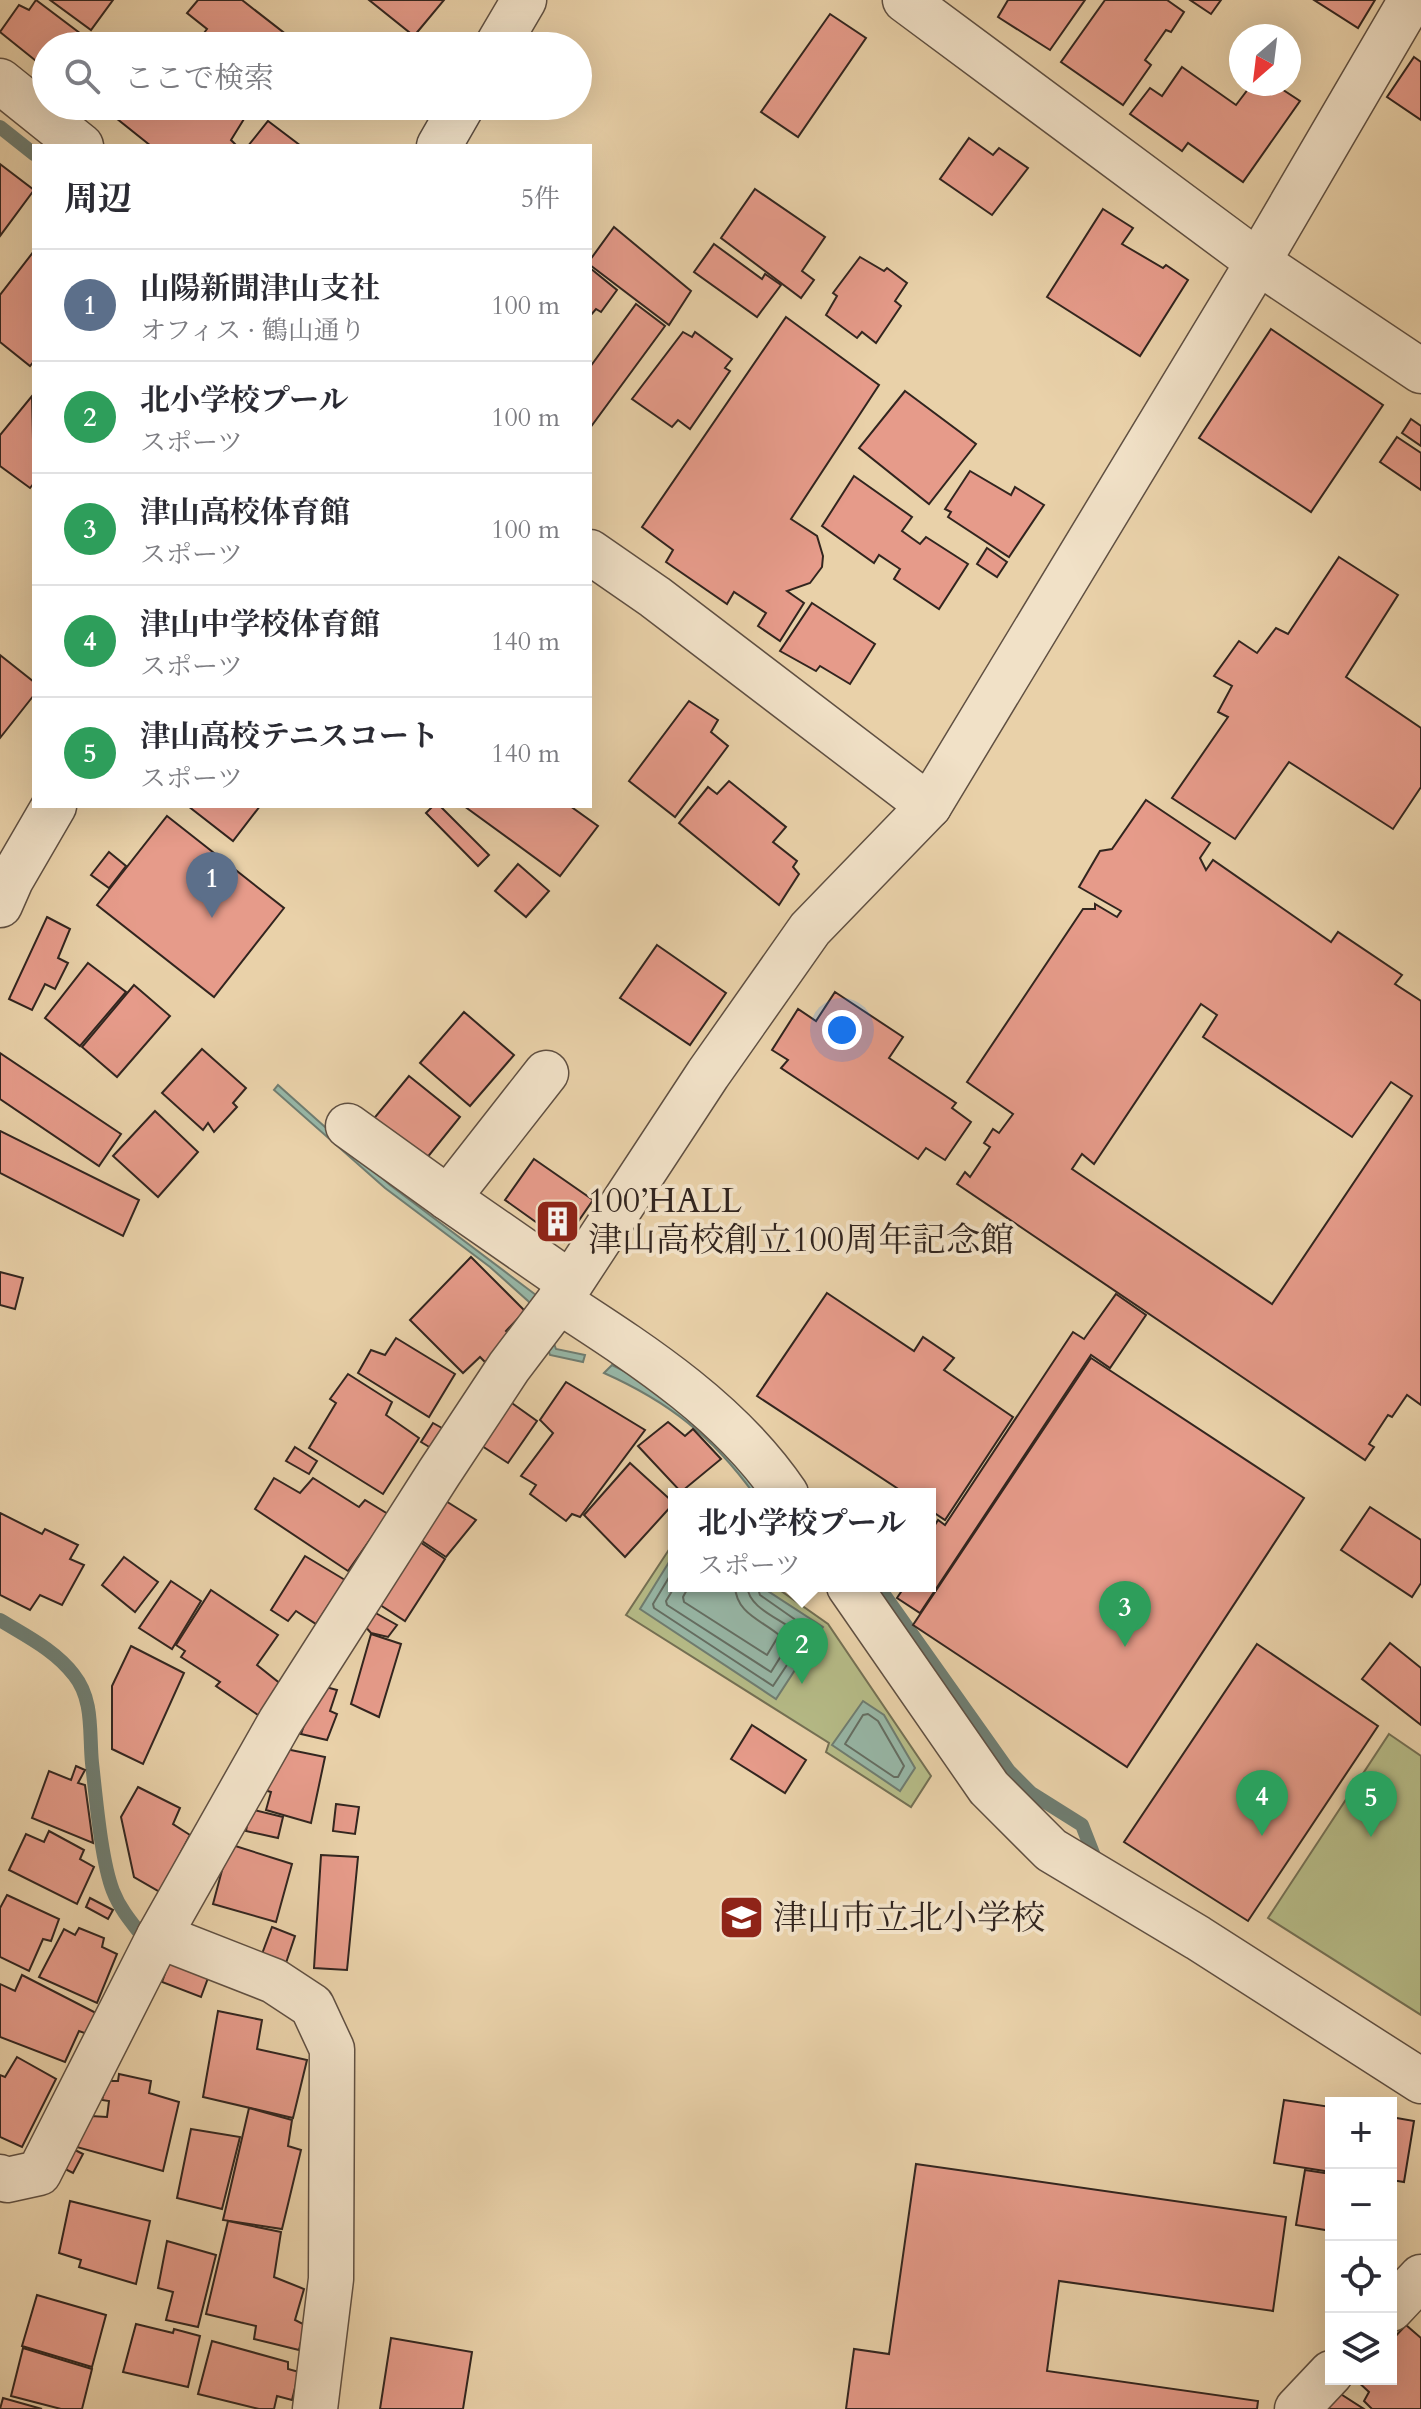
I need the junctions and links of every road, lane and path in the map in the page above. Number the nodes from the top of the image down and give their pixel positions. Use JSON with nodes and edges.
{"nodes":[{"id":1,"x":524,"y":0,"type":"edge"},
{"id":2,"x":905,"y":0,"type":"edge"},
{"id":3,"x":1411,"y":0,"type":"edge"},
{"id":4,"x":505,"y":32,"type":"edge"},
{"id":5,"x":0,"y":81,"type":"edge"},
{"id":6,"x":32,"y":107,"type":"edge"},
{"id":7,"x":49,"y":120,"type":"edge"},
{"id":8,"x":454,"y":120,"type":"edge"},
{"id":9,"x":79,"y":144,"type":"edge"},
{"id":10,"x":440,"y":144,"type":"edge"},
{"id":11,"x":1258,"y":262,"type":"junction"},
{"id":12,"x":1421,"y":371,"type":"edge"},
{"id":13,"x":596,"y":568,"type":"edge"},
{"id":14,"x":929,"y":806,"type":"junction"},
{"id":15,"x":53,"y":808,"type":"edge"},
{"id":16,"x":0,"y":905,"type":"edge"},
{"id":17,"x":546,"y":1073,"type":"dead end"},
{"id":18,"x":348,"y":1126,"type":"dead end"},
{"id":19,"x":448,"y":1198,"type":"junction"},
{"id":20,"x":564,"y":1292,"type":"junction"},
{"id":21,"x":782,"y":1488,"type":"edge"},
{"id":22,"x":853,"y":1592,"type":"edge"},
{"id":23,"x":159,"y":1936,"type":"junction"},
{"id":24,"x":1421,"y":2081,"type":"edge"},
{"id":25,"x":0,"y":2177,"type":"edge"},
{"id":26,"x":1421,"y":2277,"type":"edge"},
{"id":27,"x":1397,"y":2303,"type":"edge"},
{"id":28,"x":1325,"y":2379,"type":"edge"},
{"id":29,"x":315,"y":2409,"type":"edge"},
{"id":30,"x":1297,"y":2409,"type":"edge"}],
"edges":[{"from":1,"to":4,"type":"street"},
{"from":2,"to":11,"type":"street"},
{"from":3,"to":11,"type":"street"},
{"from":5,"to":6,"type":"street"},
{"from":7,"to":9,"type":"street"},
{"from":8,"to":10,"type":"street"},
{"from":11,"to":12,"type":"street"},
{"from":11,"to":14,"type":"street"},
{"from":13,"to":14,"type":"street"},
{"from":14,"to":20,"type":"street"},
{"from":15,"to":16,"type":"street"},
{"from":17,"to":19,"type":"street"},
{"from":18,"to":19,"type":"street"},
{"from":19,"to":20,"type":"street"},
{"from":20,"to":21,"type":"street"},
{"from":20,"to":23,"type":"street"},
{"from":22,"to":24,"type":"street"},
{"from":23,"to":25,"type":"street"},
{"from":23,"to":29,"type":"street"},
{"from":26,"to":27,"type":"street"},
{"from":28,"to":30,"type":"street"}]}
